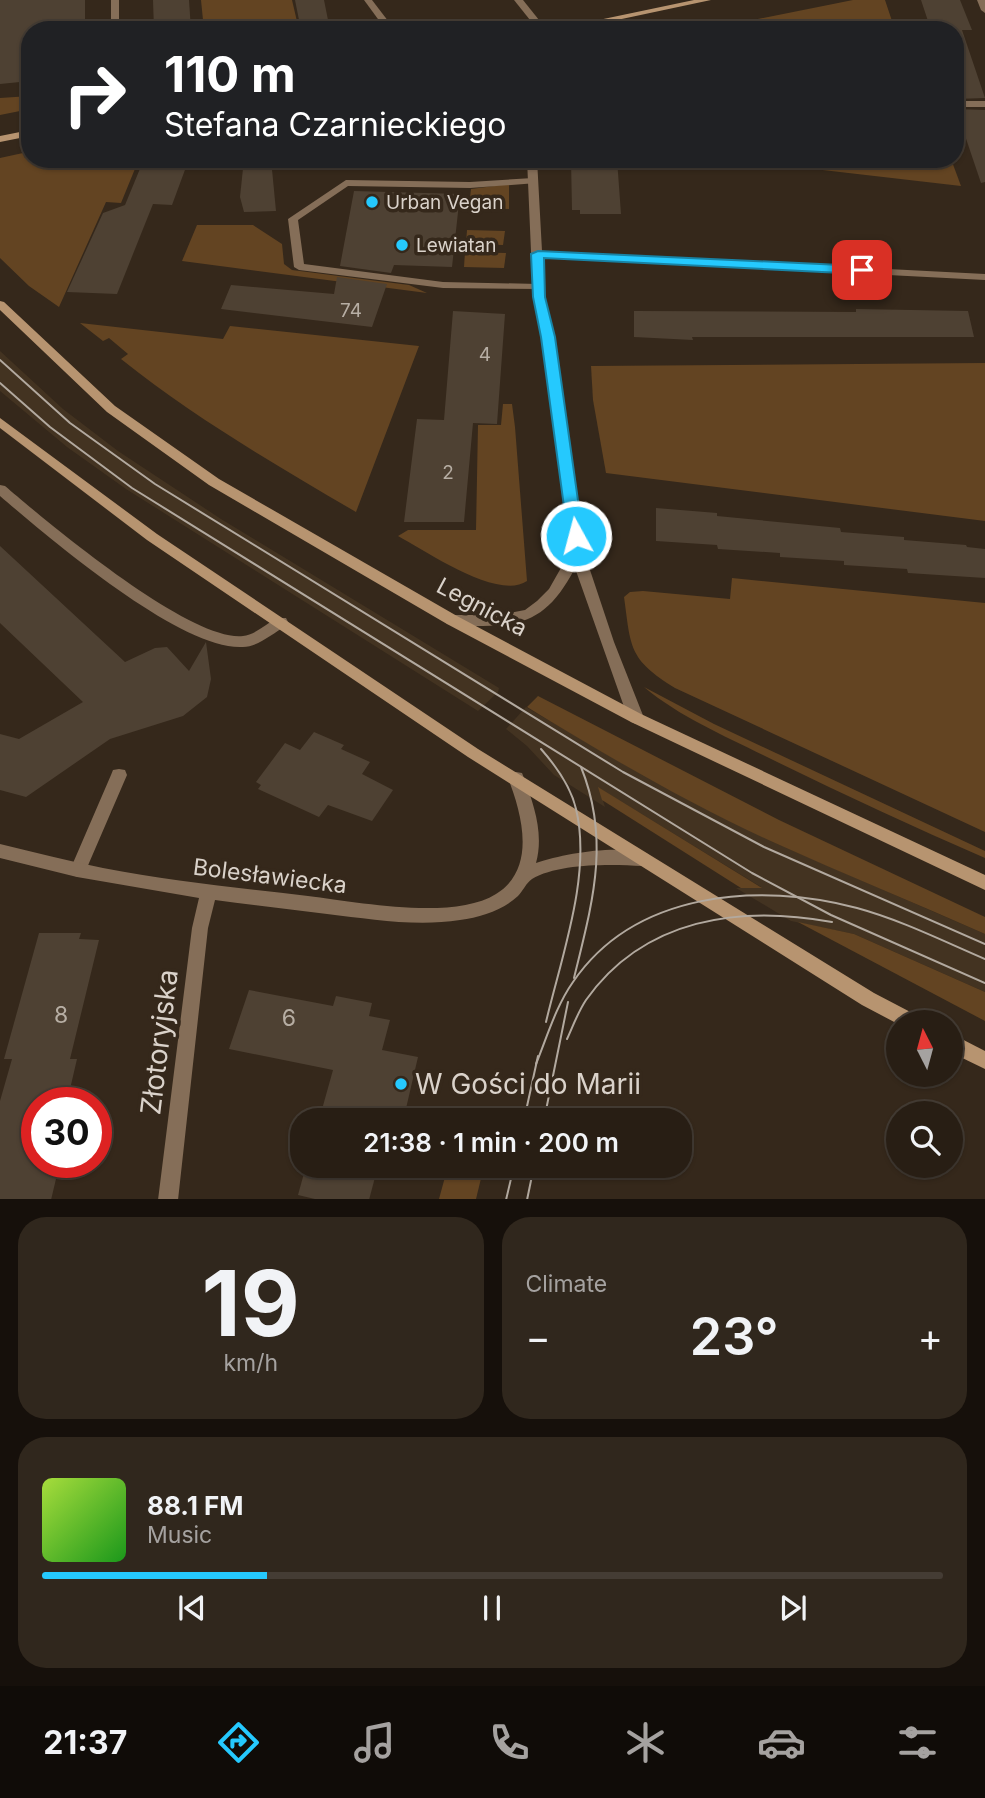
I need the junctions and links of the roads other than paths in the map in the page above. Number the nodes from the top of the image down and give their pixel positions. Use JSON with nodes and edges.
{"nodes":[{"id":1,"x":115,"y":0,"type":"edge"},
{"id":2,"x":368,"y":0,"type":"edge"},
{"id":3,"x":517,"y":0,"type":"edge"},
{"id":4,"x":707,"y":0,"type":"edge"},
{"id":5,"x":981,"y":0,"type":"edge"},
{"id":6,"x":985,"y":10,"type":"edge"},
{"id":7,"x":115,"y":21,"type":"edge"},
{"id":8,"x":384,"y":21,"type":"edge"},
{"id":9,"x":535,"y":21,"type":"edge"},
{"id":10,"x":601,"y":21,"type":"edge"},
{"id":11,"x":964,"y":104,"type":"edge"},
{"id":12,"x":985,"y":104,"type":"edge"},
{"id":13,"x":21,"y":135,"type":"edge"},
{"id":14,"x":0,"y":139,"type":"edge"},
{"id":15,"x":532,"y":168,"type":"edge"},
{"id":16,"x":533,"y":181,"type":"junction"},
{"id":17,"x":538,"y":254,"type":"junction"},
{"id":18,"x":985,"y":277,"type":"edge"},
{"id":19,"x":538,"y":287,"type":"junction"},
{"id":20,"x":0,"y":304,"type":"edge"},
{"id":21,"x":0,"y":422,"type":"edge"},
{"id":22,"x":0,"y":489,"type":"edge"},
{"id":23,"x":577,"y":552,"type":"junction"},
{"id":24,"x":452,"y":620,"type":"junction"},
{"id":25,"x":281,"y":622,"type":"junction"},
{"id":26,"x":636,"y":718,"type":"junction"},
{"id":27,"x":119,"y":775,"type":"dead end"},
{"id":28,"x":516,"y":778,"type":"junction"},
{"id":29,"x":0,"y":852,"type":"edge"},
{"id":30,"x":642,"y":859,"type":"junction"},
{"id":31,"x":78,"y":870,"type":"junction"},
{"id":32,"x":524,"y":875,"type":"junction"},
{"id":33,"x":985,"y":883,"type":"edge"},
{"id":34,"x":209,"y":892,"type":"junction"},
{"id":35,"x":889,"y":1010,"type":"edge"},
{"id":36,"x":963,"y":1049,"type":"edge"},
{"id":37,"x":985,"y":1060,"type":"edge"},
{"id":38,"x":168,"y":1199,"type":"edge"}],
"edges":[{"from":1,"to":7,"type":"street"},
{"from":2,"to":8,"type":"street"},
{"from":3,"to":9,"type":"street"},
{"from":4,"to":10,"type":"main road"},
{"from":5,"to":6,"type":"street"},
{"from":11,"to":12,"type":"street"},
{"from":13,"to":14,"type":"main road"},
{"from":15,"to":16,"type":"street"},
{"from":16,"to":17,"type":"street"},
{"from":16,"to":19,"type":"street"},
{"from":17,"to":18,"type":"street"},
{"from":17,"to":19,"type":"street"},
{"from":19,"to":23,"type":"street"},
{"from":20,"to":24,"type":"main road","name":"Legnicka"},
{"from":21,"to":25,"type":"main road"},
{"from":22,"to":25,"type":"street"},
{"from":23,"to":24,"type":"street"},
{"from":23,"to":26,"type":"street"},
{"from":24,"to":26,"type":"main road","name":"Legnicka"},
{"from":25,"to":28,"type":"main road"},
{"from":26,"to":33,"type":"main road","name":"Legnicka"},
{"from":27,"to":31,"type":"street"},
{"from":28,"to":30,"type":"main road"},
{"from":28,"to":32,"type":"street"},
{"from":29,"to":31,"type":"street","name":"Bolesławiecka"},
{"from":30,"to":32,"type":"street","name":"Bolesławiecka"},
{"from":30,"to":35,"type":"main road"},
{"from":31,"to":34,"type":"street","name":"Bolesławiecka"},
{"from":32,"to":34,"type":"street","name":"Bolesławiecka"},
{"from":34,"to":38,"type":"street","name":"Złotoryjska"},
{"from":36,"to":37,"type":"main road"}]}
